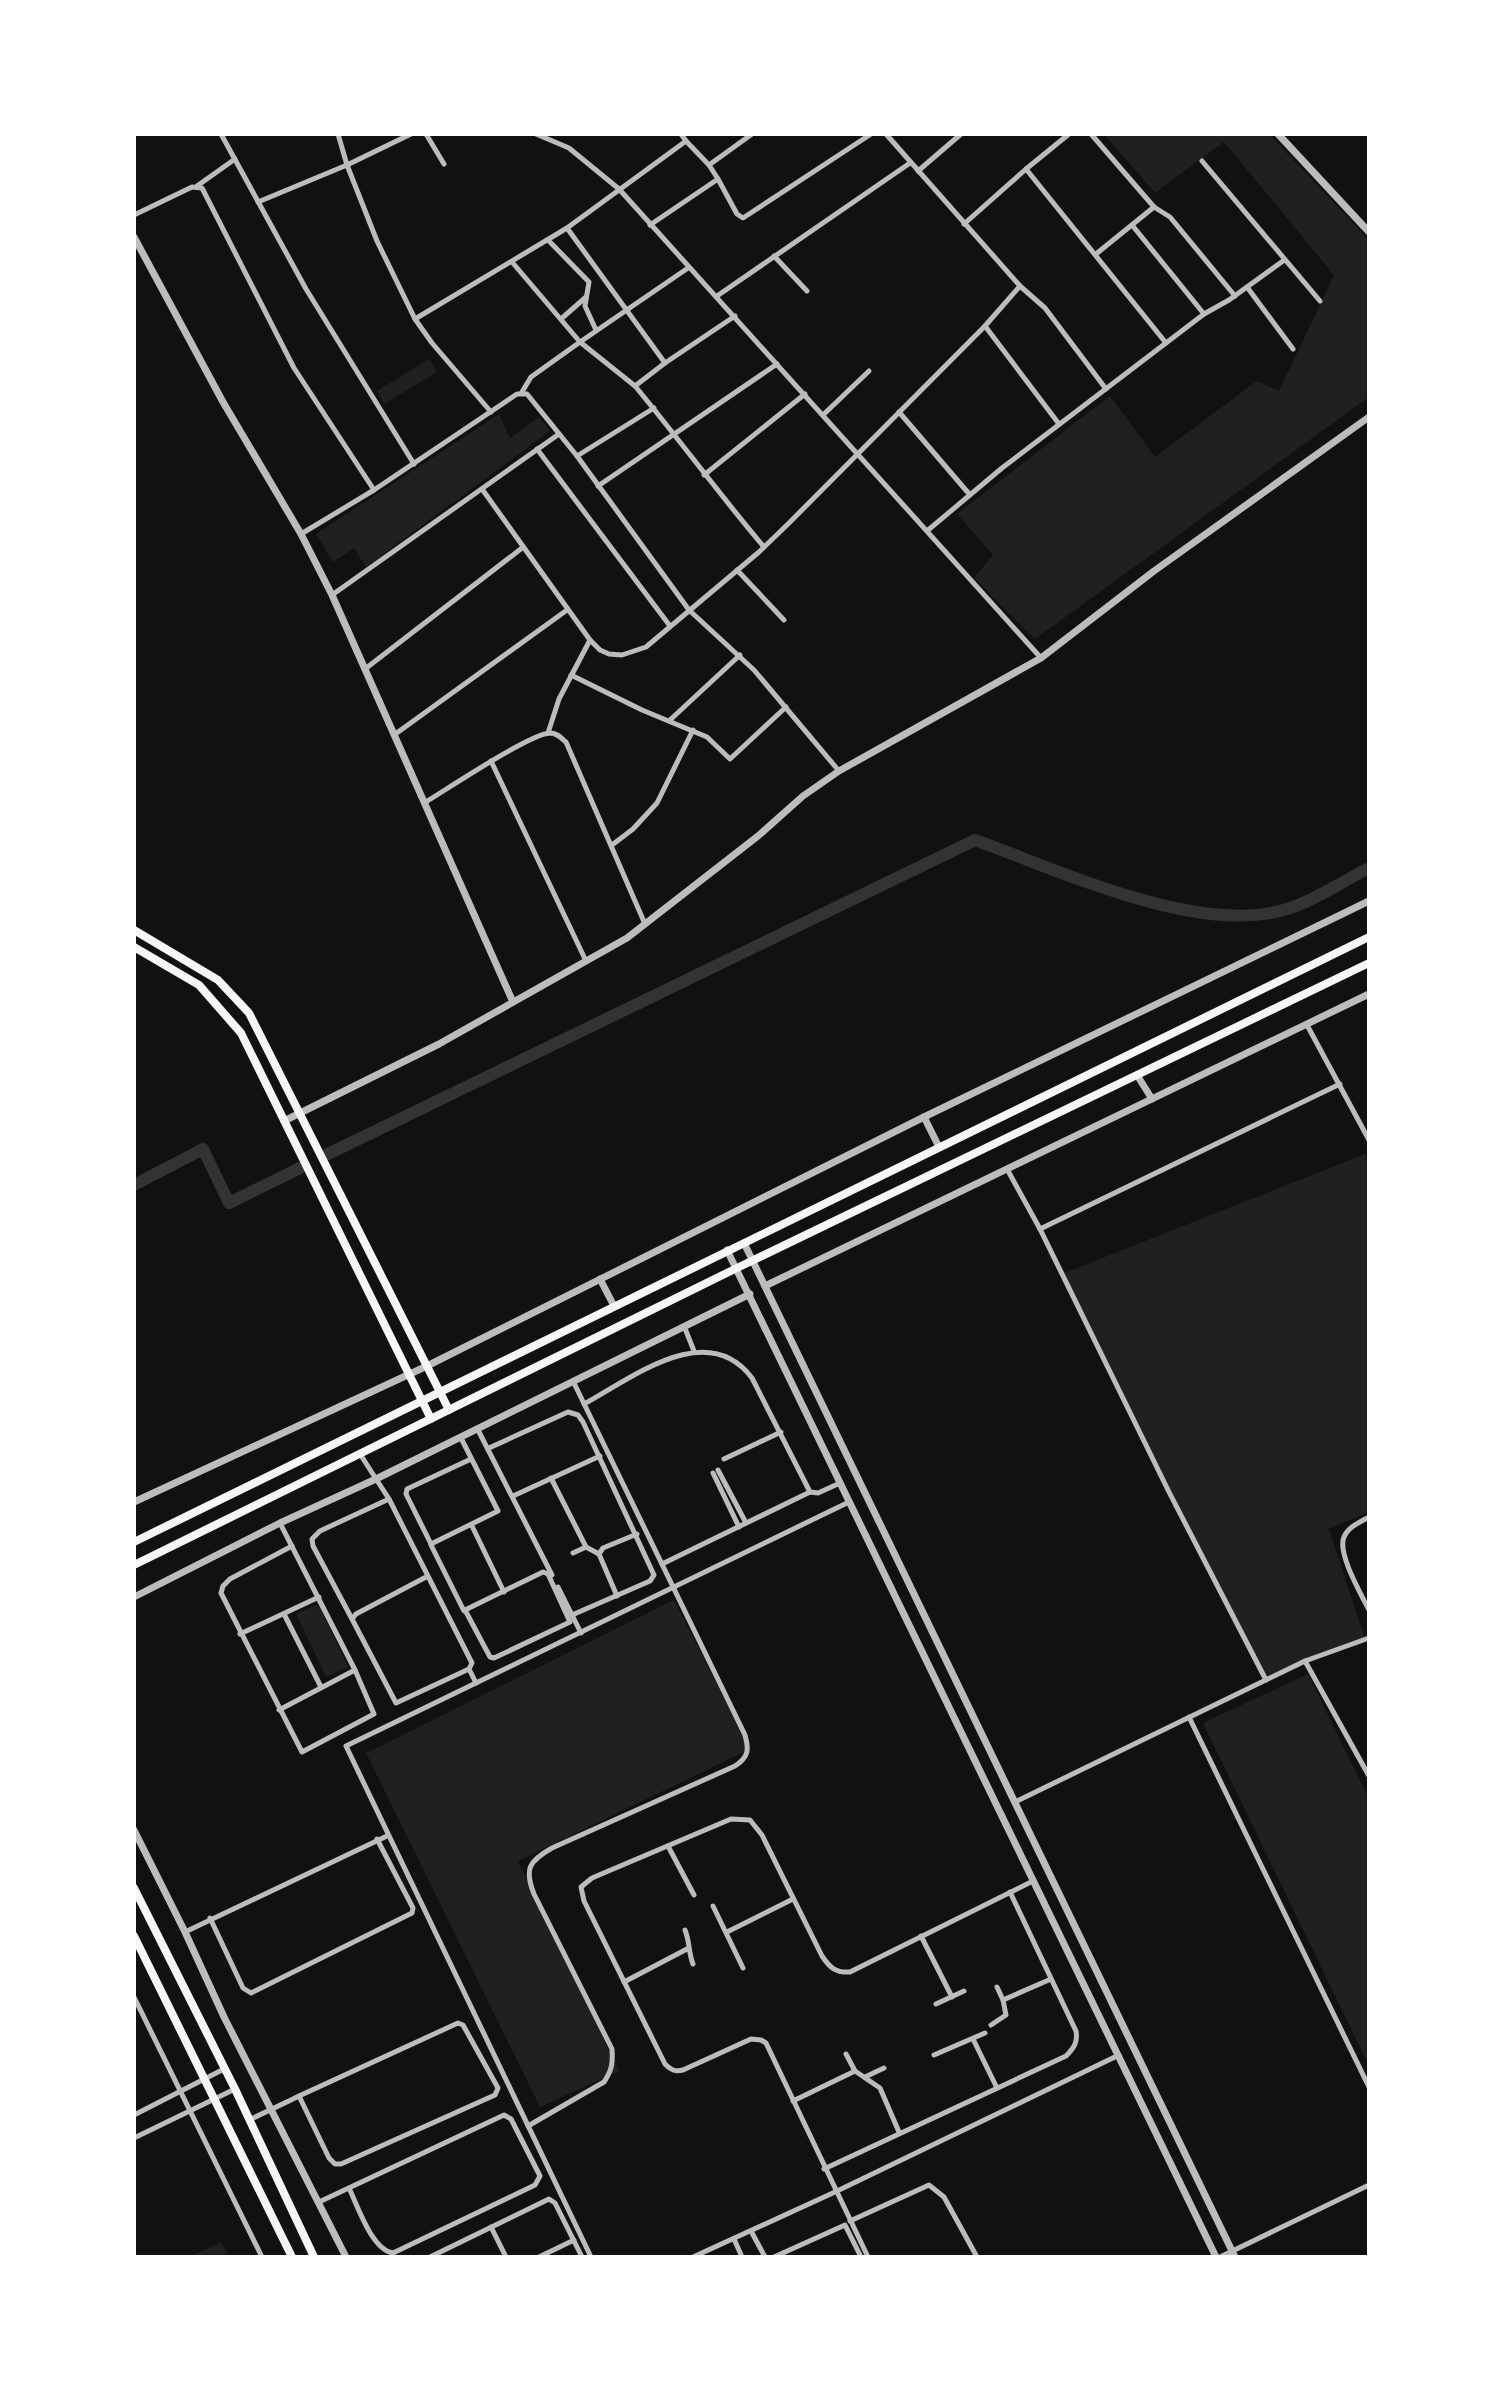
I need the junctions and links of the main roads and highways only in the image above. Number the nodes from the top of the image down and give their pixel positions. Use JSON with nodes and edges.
{"nodes":[{"id":1,"x":134,"y":930,"type":"edge"},
{"id":2,"x":1369,"y":937,"type":"edge"},
{"id":3,"x":134,"y":947,"type":"edge"},
{"id":4,"x":1369,"y":963,"type":"edge"},
{"id":5,"x":440,"y":1393,"type":"junction"},
{"id":6,"x":422,"y":1400,"type":"junction"},
{"id":7,"x":449,"y":1410,"type":"junction"},
{"id":8,"x":431,"y":1419,"type":"junction"},
{"id":9,"x":134,"y":1542,"type":"edge"},
{"id":10,"x":134,"y":1565,"type":"edge"},
{"id":11,"x":134,"y":1888,"type":"edge"},
{"id":12,"x":134,"y":1936,"type":"edge"},
{"id":13,"x":292,"y":2257,"type":"edge"},
{"id":14,"x":314,"y":2257,"type":"edge"}],
"edges":[{"from":1,"to":5,"type":"main road"},
{"from":2,"to":5,"type":"main road"},
{"from":3,"to":6,"type":"main road"},
{"from":4,"to":7,"type":"main road"},
{"from":5,"to":6,"type":"main road"},
{"from":5,"to":7,"type":"main road"},
{"from":6,"to":8,"type":"main road"},
{"from":6,"to":9,"type":"main road"},
{"from":7,"to":8,"type":"main road"},
{"from":8,"to":10,"type":"main road"},
{"from":11,"to":14,"type":"main road"},
{"from":12,"to":13,"type":"main road"}]}
